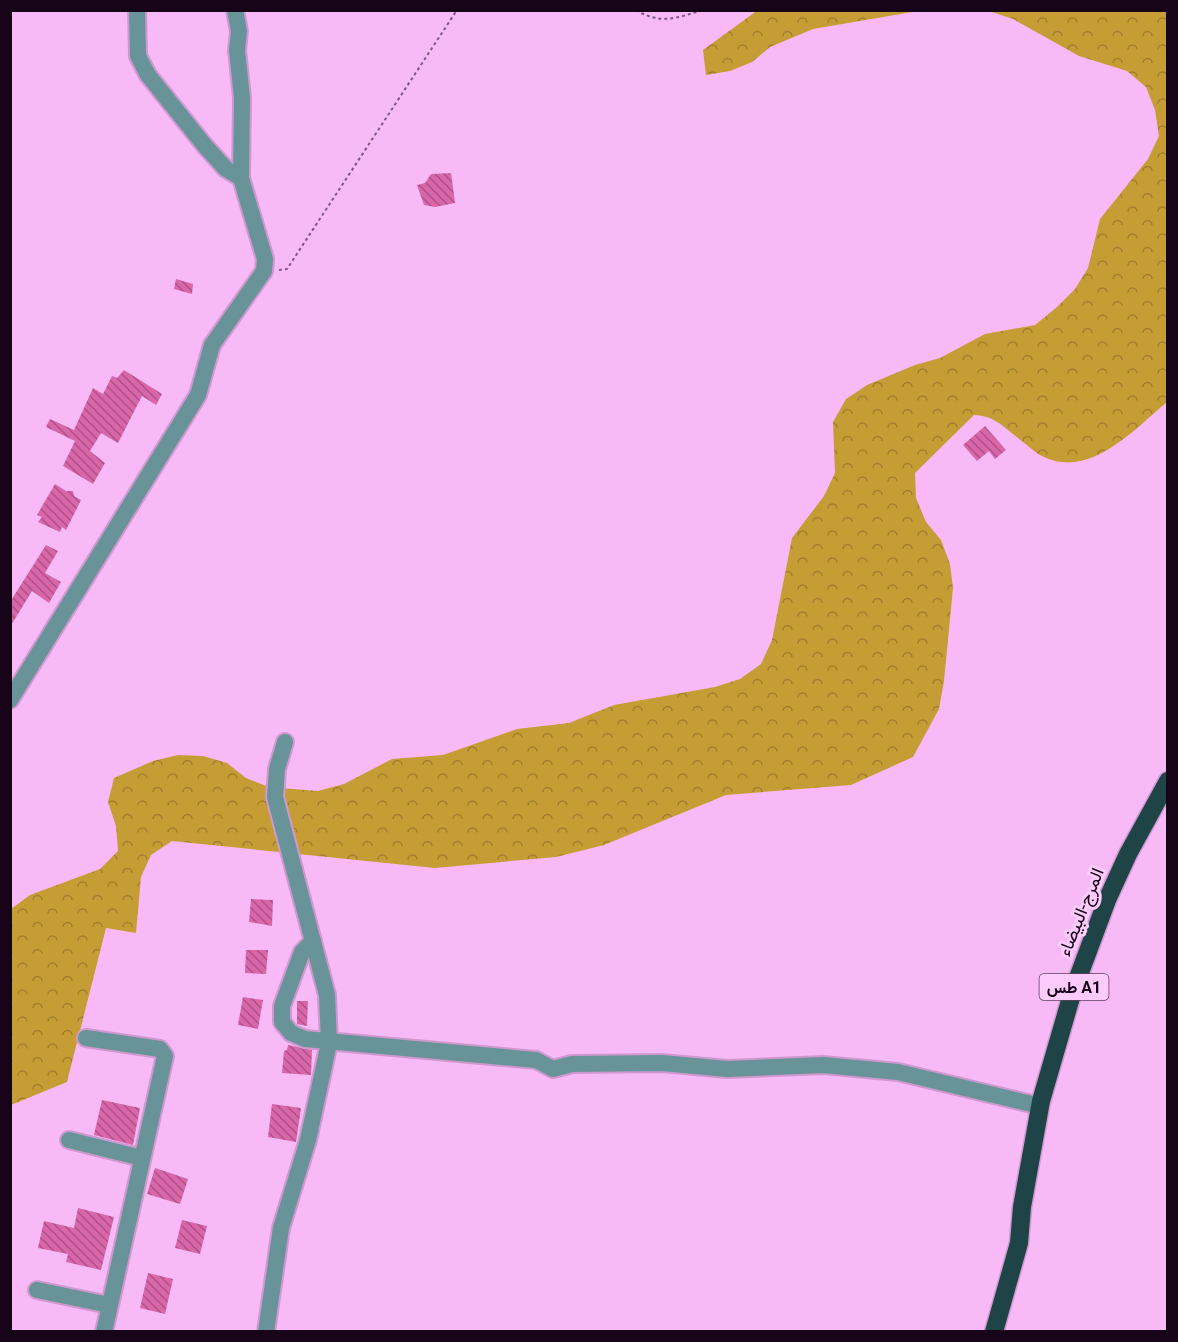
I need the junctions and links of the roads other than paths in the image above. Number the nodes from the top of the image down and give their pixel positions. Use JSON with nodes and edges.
{"nodes":[{"id":1,"x":137,"y":10,"type":"edge"},
{"id":2,"x":235,"y":10,"type":"edge"},
{"id":3,"x":241,"y":178,"type":"junction"},
{"id":4,"x":10,"y":700,"type":"edge"},
{"id":5,"x":285,"y":742,"type":"dead end"},
{"id":6,"x":1167,"y":781,"type":"edge"},
{"id":7,"x":313,"y":941,"type":"junction"},
{"id":8,"x":86,"y":1038,"type":"dead end"},
{"id":9,"x":329,"y":1043,"type":"junction"},
{"id":10,"x":1040,"y":1106,"type":"junction"},
{"id":11,"x":69,"y":1140,"type":"dead end"},
{"id":12,"x":142,"y":1158,"type":"junction"},
{"id":13,"x":1022,"y":1207,"type":"junction"},
{"id":14,"x":37,"y":1290,"type":"dead end"},
{"id":15,"x":109,"y":1305,"type":"junction"},
{"id":16,"x":104,"y":1332,"type":"edge"},
{"id":17,"x":266,"y":1332,"type":"edge"},
{"id":18,"x":985,"y":1332,"type":"edge"},
{"id":19,"x":994,"y":1332,"type":"edge"}],
"edges":[{"from":1,"to":3,"type":"street"},
{"from":2,"to":3,"type":"street"},
{"from":3,"to":4,"type":"street"},
{"from":5,"to":7,"type":"street"},
{"from":6,"to":10,"type":"highway","name":"المرج-البيضاء","number":"طس A1"},
{"from":7,"to":9,"type":"street"},
{"from":7,"to":9,"type":"street"},
{"from":8,"to":12,"type":"street"},
{"from":9,"to":10,"type":"street"},
{"from":9,"to":17,"type":"street"},
{"from":10,"to":13,"type":"highway","name":"المرج-البيضاء","number":"طس A1"},
{"from":11,"to":12,"type":"street"},
{"from":12,"to":15,"type":"street"},
{"from":13,"to":18,"type":"highway"},
{"from":13,"to":19,"type":"highway"},
{"from":14,"to":15,"type":"street"},
{"from":15,"to":16,"type":"street"}]}
